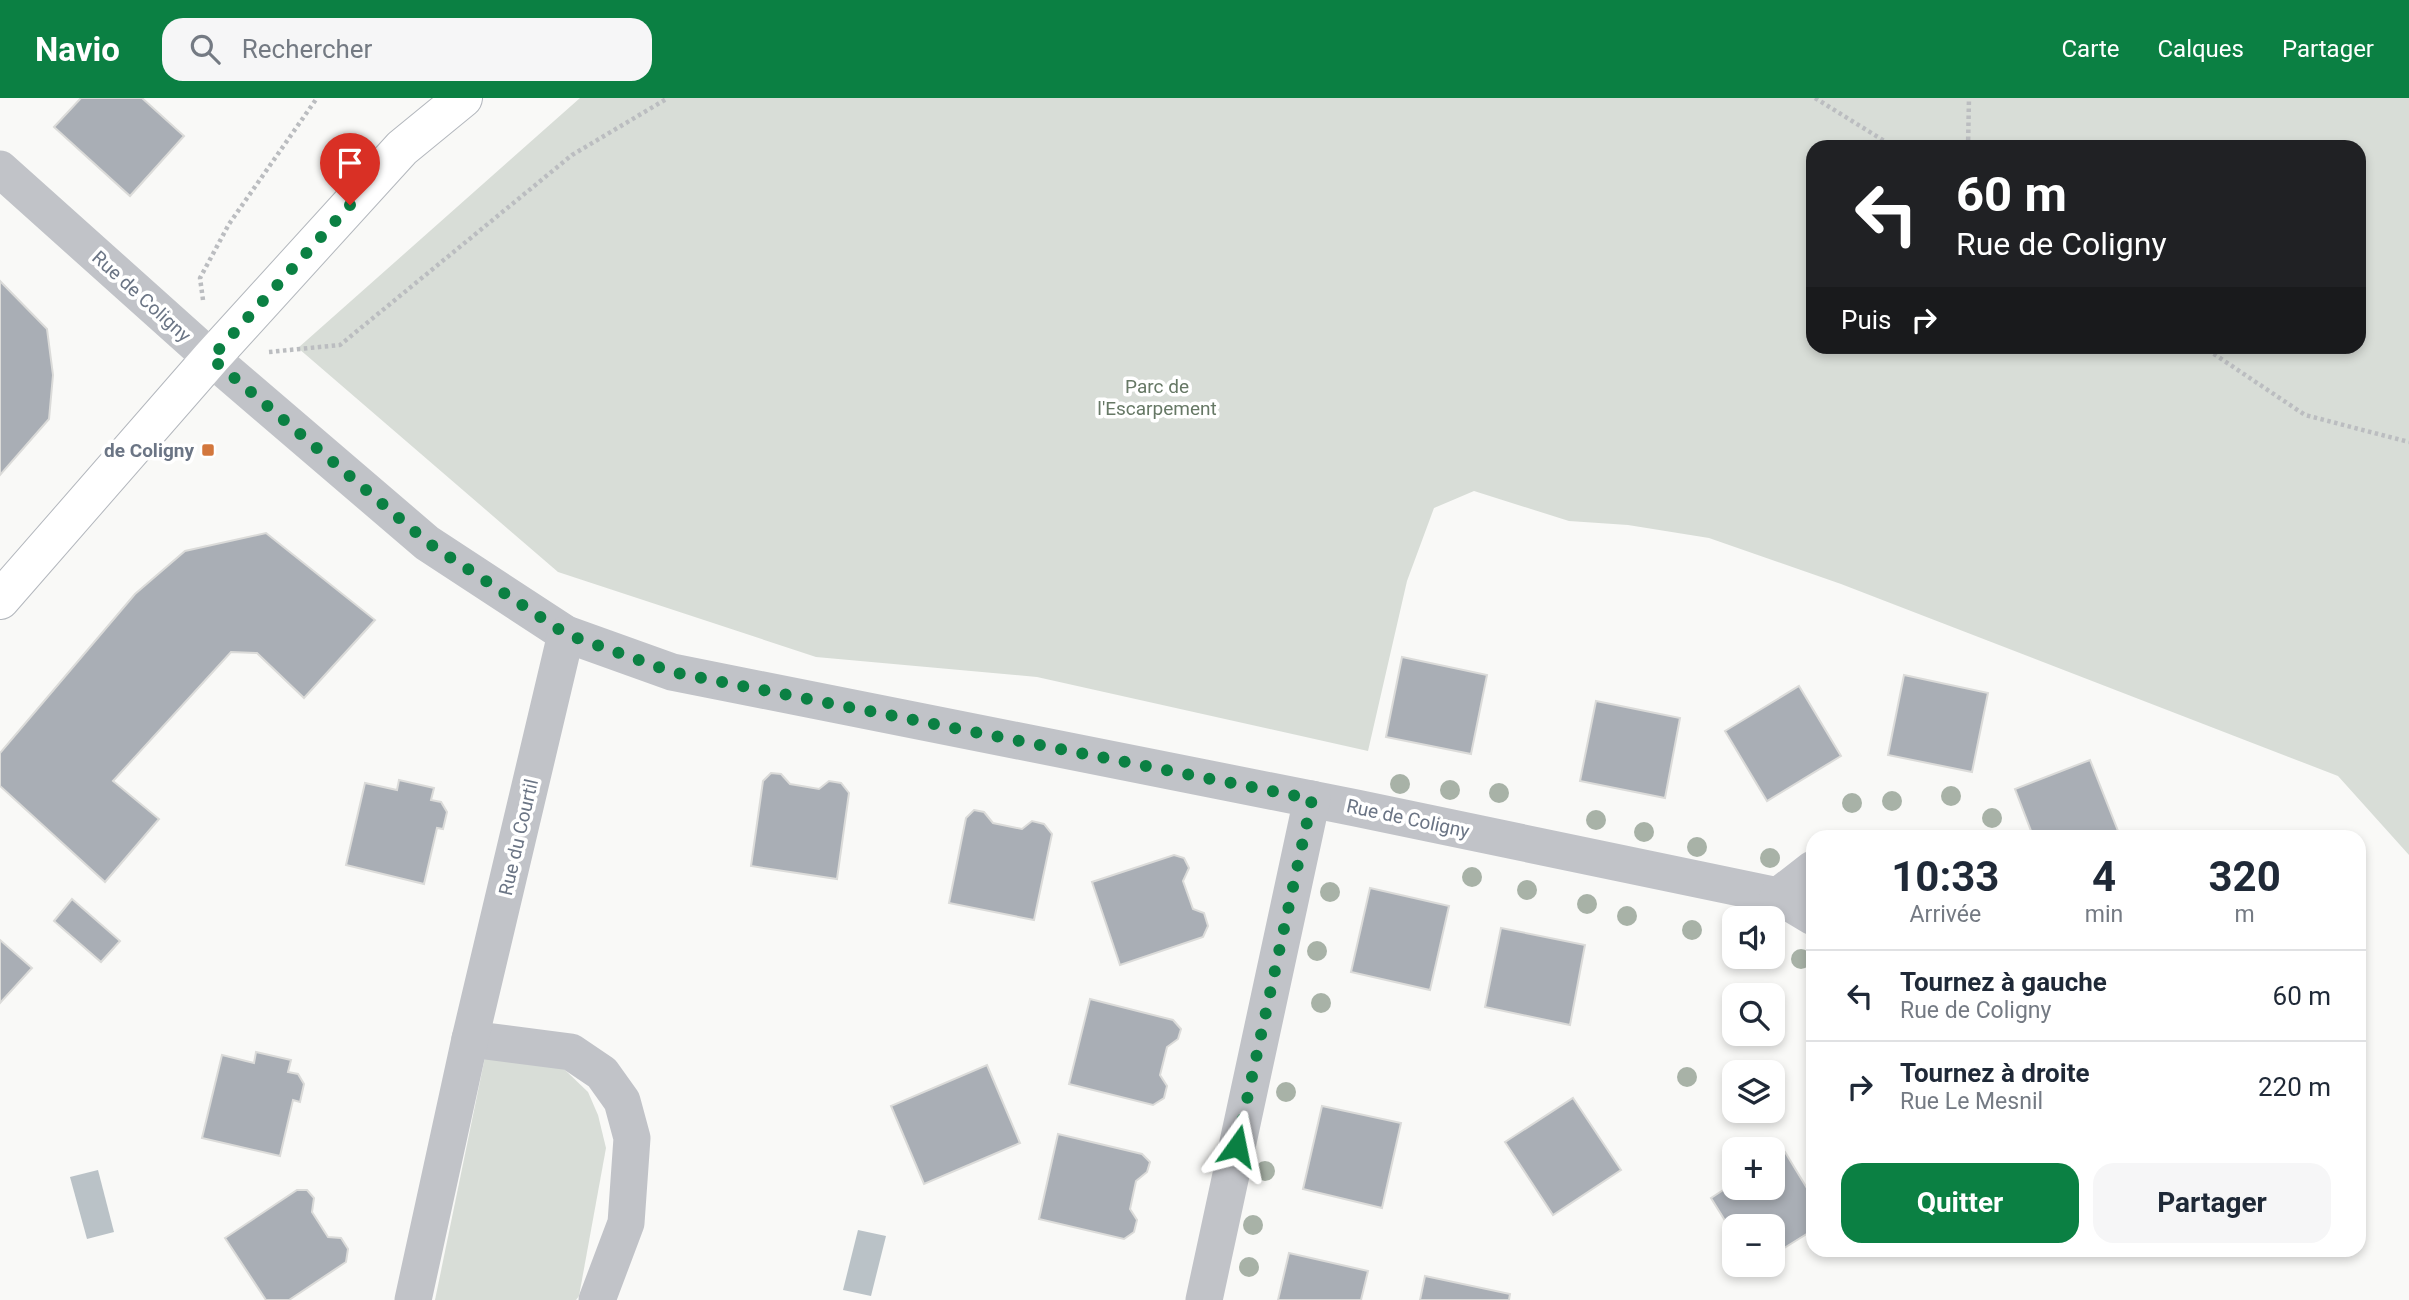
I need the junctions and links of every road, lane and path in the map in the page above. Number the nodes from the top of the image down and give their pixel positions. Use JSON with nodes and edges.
{"nodes":[{"id":1,"x":317,"y":98,"type":"edge"},
{"id":2,"x":463,"y":98,"type":"edge"},
{"id":3,"x":668,"y":98,"type":"edge"},
{"id":4,"x":1815,"y":98,"type":"edge"},
{"id":5,"x":1969,"y":98,"type":"edge"},
{"id":6,"x":1883,"y":140,"type":"edge"},
{"id":7,"x":1968,"y":140,"type":"edge"},
{"id":8,"x":0,"y":169,"type":"edge"},
{"id":9,"x":2214,"y":354,"type":"edge"},
{"id":10,"x":211,"y":358,"type":"junction"},
{"id":11,"x":2409,"y":442,"type":"edge"},
{"id":12,"x":0,"y":600,"type":"edge"},
{"id":13,"x":566,"y":634,"type":"junction"},
{"id":14,"x":1312,"y":799,"type":"junction"},
{"id":15,"x":1806,"y":875,"type":"edge"},
{"id":16,"x":1779,"y":896,"type":"junction"},
{"id":17,"x":1806,"y":913,"type":"edge"},
{"id":18,"x":470,"y":1039,"type":"junction"},
{"id":19,"x":413,"y":1300,"type":"edge"},
{"id":20,"x":597,"y":1300,"type":"edge"},
{"id":21,"x":1204,"y":1300,"type":"edge"}],
"edges":[{"from":1,"to":10,"type":"path"},
{"from":2,"to":10,"type":"street"},
{"from":3,"to":10,"type":"path"},
{"from":4,"to":6,"type":"path"},
{"from":5,"to":7,"type":"path"},
{"from":8,"to":10,"type":"street","name":"Rue de Coligny"},
{"from":9,"to":11,"type":"path"},
{"from":10,"to":12,"type":"street"},
{"from":10,"to":13,"type":"street","name":"Rue de Coligny"},
{"from":13,"to":14,"type":"street","name":"Rue de Coligny"},
{"from":13,"to":18,"type":"street","name":"Rue du Courtil"},
{"from":14,"to":16,"type":"street","name":"Rue de Coligny"},
{"from":14,"to":21,"type":"street"},
{"from":15,"to":16,"type":"street"},
{"from":16,"to":17,"type":"street","name":"Rue de Coligny"},
{"from":18,"to":19,"type":"street","name":"Rue du Courtil"},
{"from":18,"to":20,"type":"street"}]}
